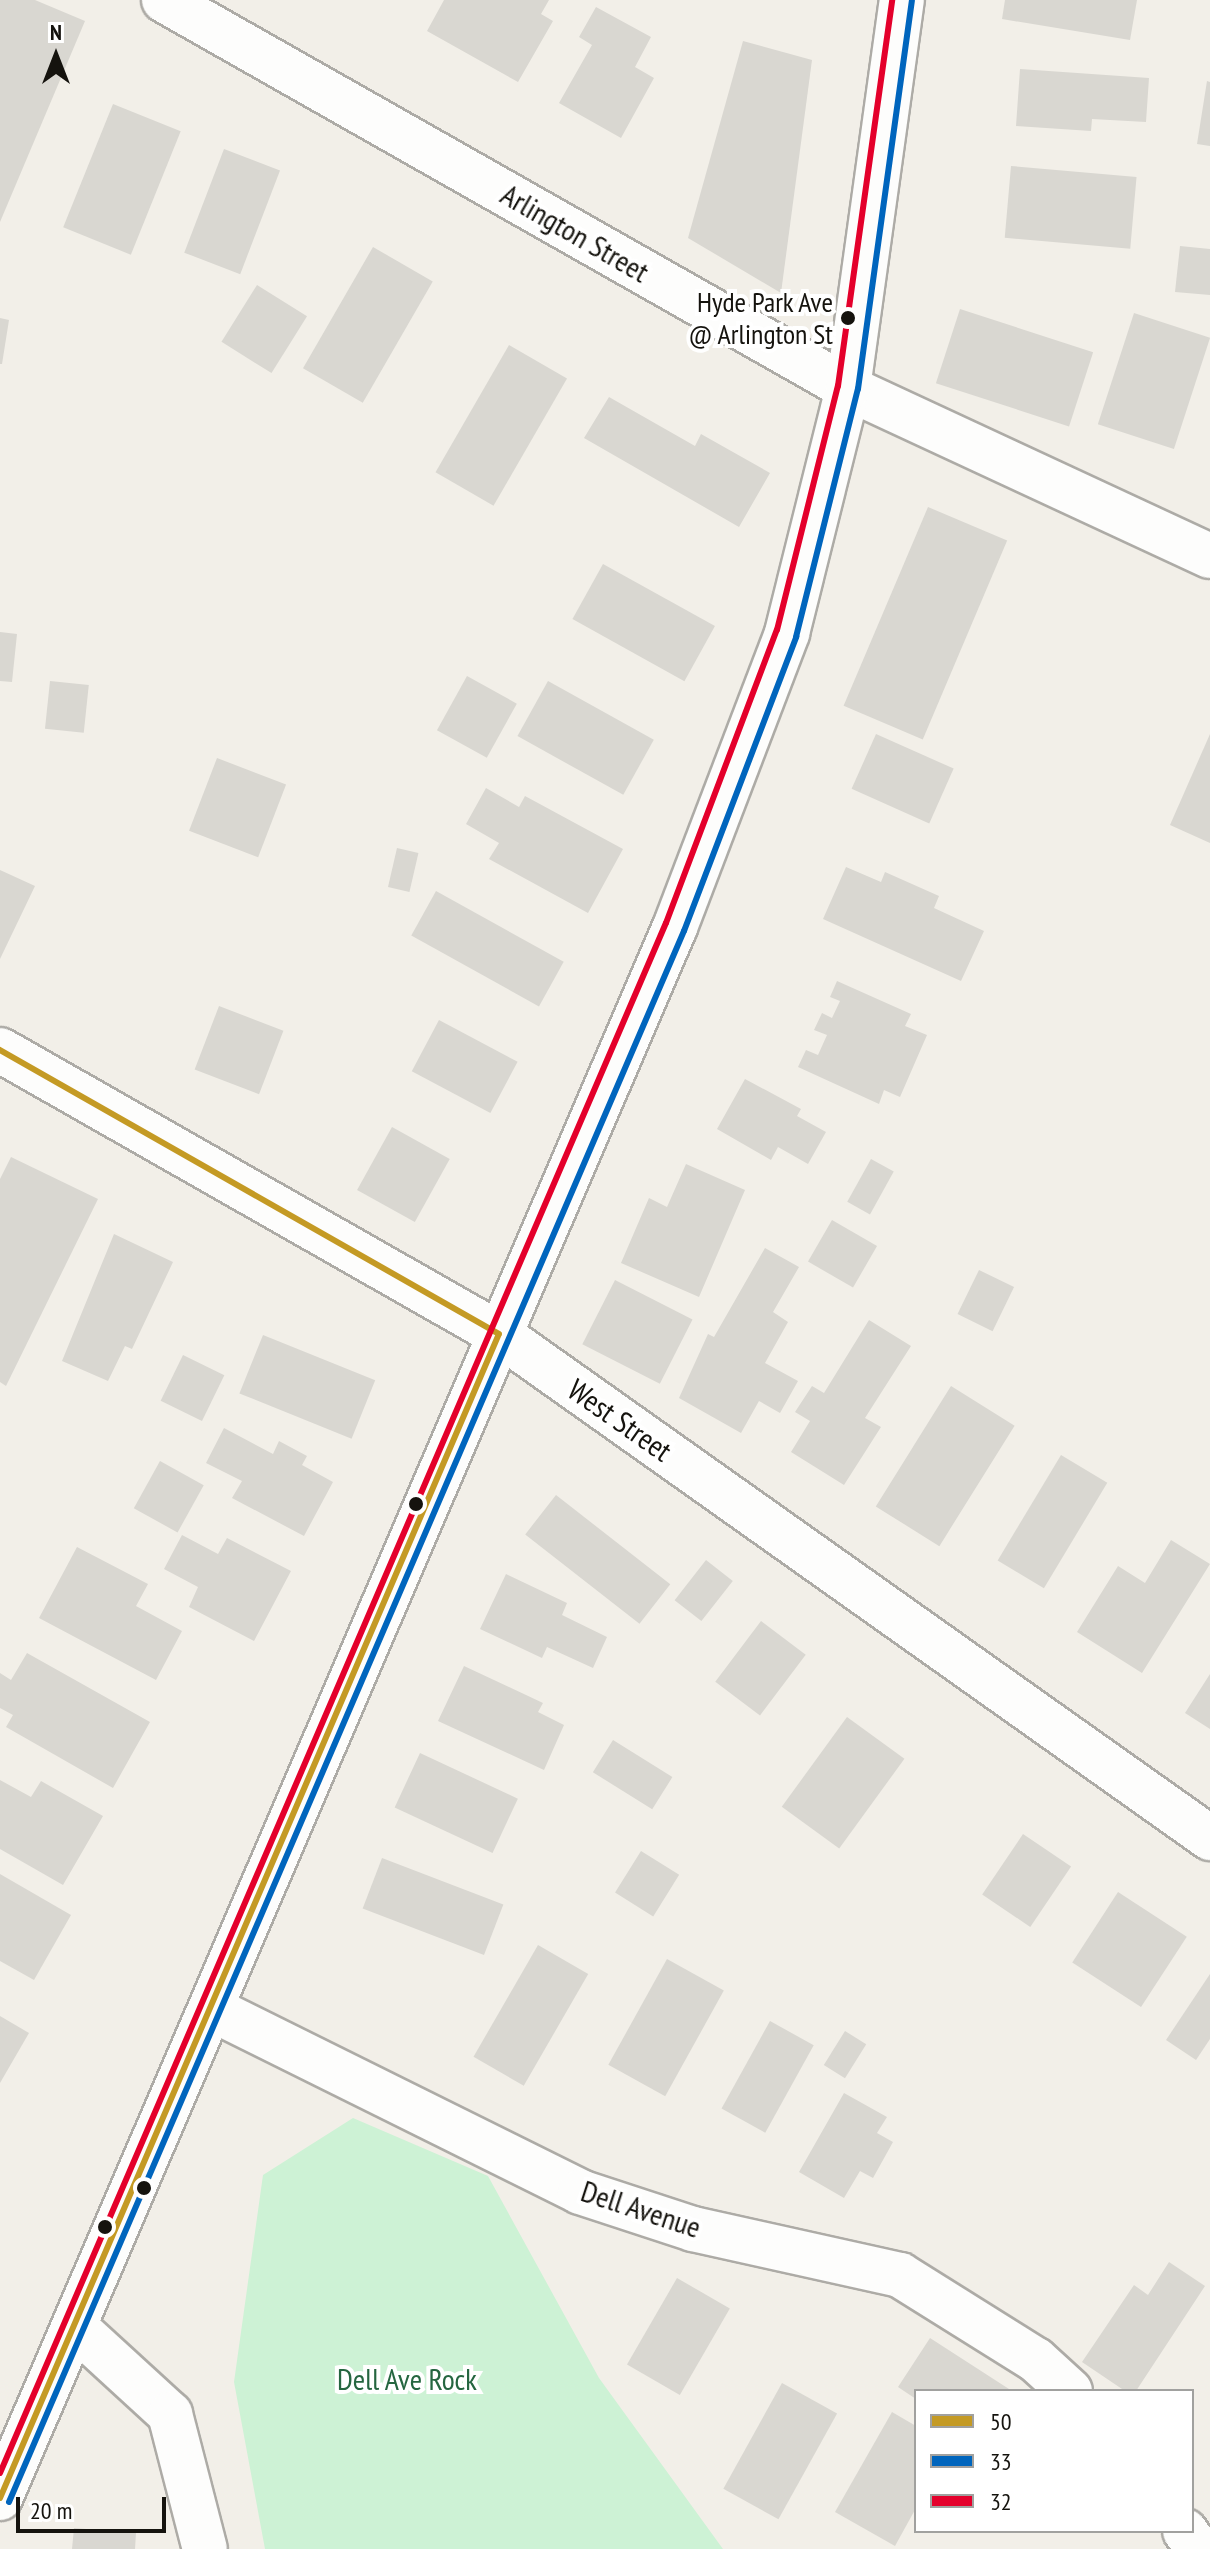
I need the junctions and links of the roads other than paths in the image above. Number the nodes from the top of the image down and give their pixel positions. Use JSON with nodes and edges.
{"nodes":[{"id":1,"x":164,"y":0,"type":"edge"},
{"id":2,"x":902,"y":0,"type":"edge"},
{"id":3,"x":848,"y":388,"type":"junction"},
{"id":4,"x":1210,"y":556,"type":"edge"},
{"id":5,"x":0,"y":1050,"type":"edge"},
{"id":6,"x":499,"y":1334,"type":"junction"},
{"id":7,"x":1210,"y":1838,"type":"edge"},
{"id":8,"x":212,"y":2009,"type":"junction"},
{"id":9,"x":75,"y":2327,"type":"junction"},
{"id":10,"x":1068,"y":2389,"type":"edge"},
{"id":11,"x":0,"y":2498,"type":"edge"},
{"id":12,"x":205,"y":2549,"type":"edge"}],
"edges":[{"from":1,"to":3,"type":"main road","name":"Arlington Street"},
{"from":2,"to":3,"type":"main road"},
{"from":3,"to":4,"type":"main road","name":"Arlington Street"},
{"from":3,"to":6,"type":"main road"},
{"from":5,"to":6,"type":"main road","name":"West Street"},
{"from":6,"to":7,"type":"main road","name":"West Street"},
{"from":6,"to":8,"type":"main road"},
{"from":8,"to":9,"type":"main road"},
{"from":8,"to":10,"type":"main road","name":"Dell Avenue"},
{"from":9,"to":11,"type":"main road"},
{"from":9,"to":12,"type":"main road"}]}
